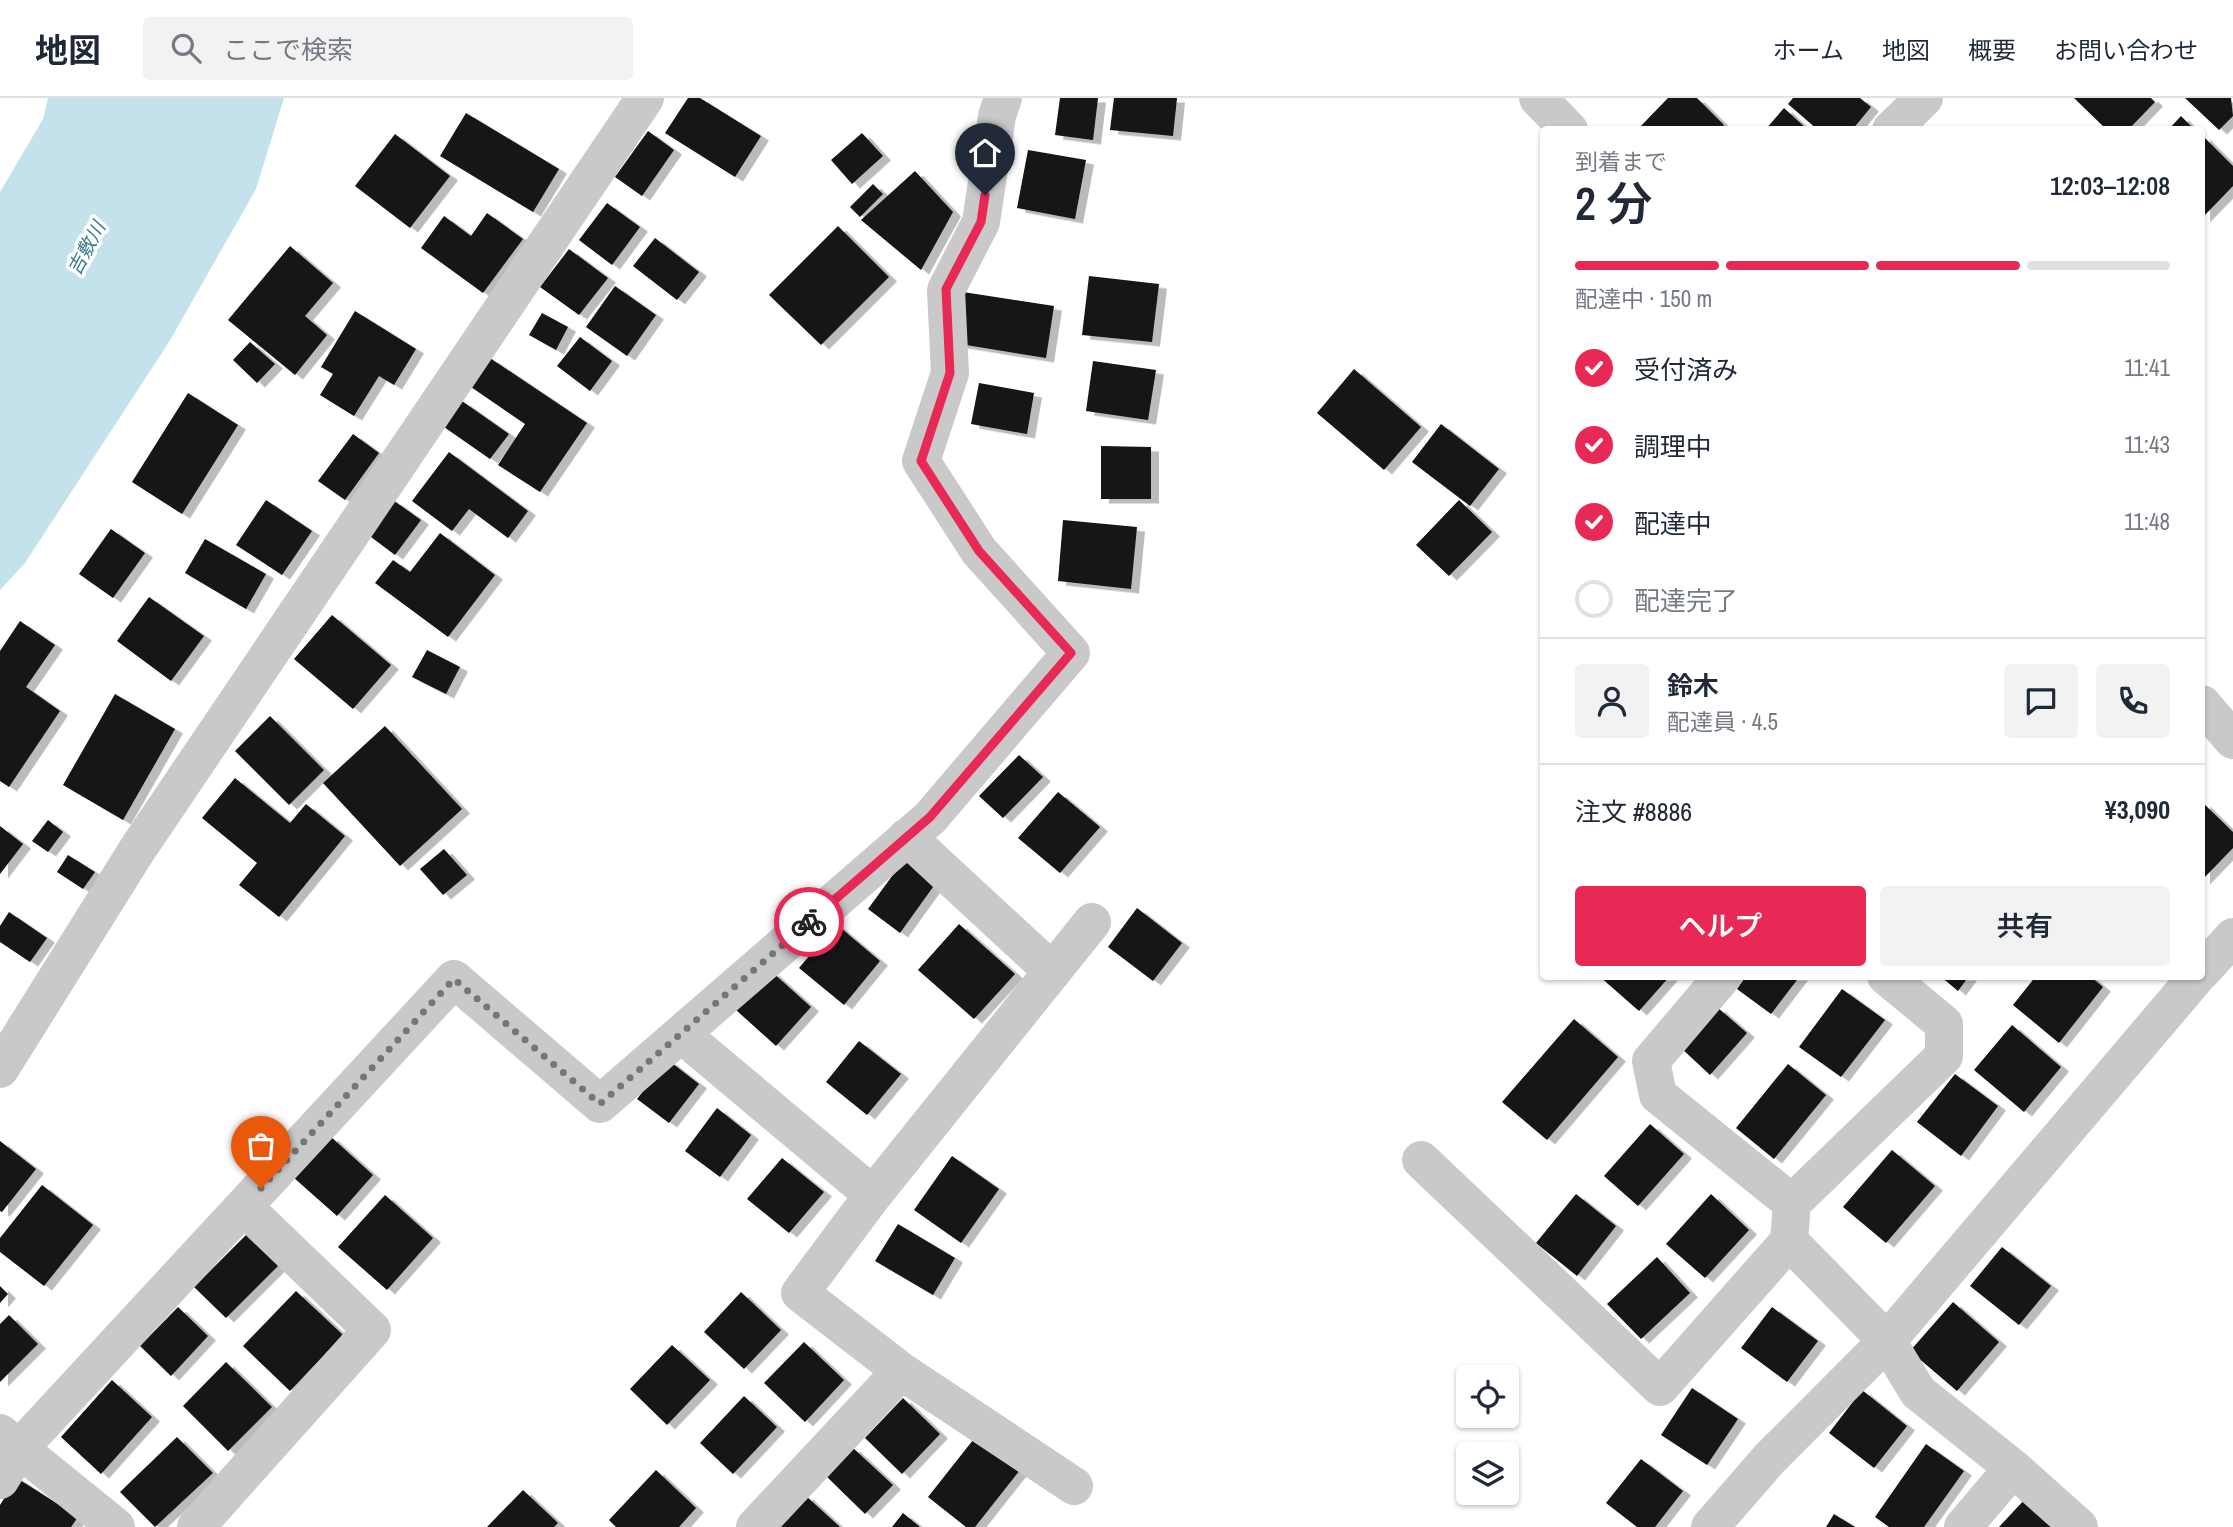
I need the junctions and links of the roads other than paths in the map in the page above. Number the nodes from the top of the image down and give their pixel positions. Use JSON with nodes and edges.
{"nodes":[{"id":1,"x":645,"y":98,"type":"edge"},
{"id":2,"x":1003,"y":98,"type":"edge"},
{"id":3,"x":1538,"y":98,"type":"edge"},
{"id":4,"x":1924,"y":98,"type":"edge"},
{"id":5,"x":1565,"y":126,"type":"edge"},
{"id":6,"x":1895,"y":126,"type":"edge"},
{"id":7,"x":2205,"y":708,"type":"edge"},
{"id":8,"x":2233,"y":740,"type":"edge"},
{"id":9,"x":907,"y":837,"type":"junction"},
{"id":10,"x":1092,"y":922,"type":"dead end"},
{"id":11,"x":2233,"y":937,"type":"edge"},
{"id":12,"x":2205,"y":968,"type":"edge"},
{"id":13,"x":1052,"y":971,"type":"junction"},
{"id":14,"x":1720,"y":980,"type":"edge"},
{"id":15,"x":1891,"y":980,"type":"edge"},
{"id":16,"x":2194,"y":980,"type":"edge"},
{"id":17,"x":681,"y":1034,"type":"junction"},
{"id":18,"x":0,"y":1069,"type":"edge"},
{"id":19,"x":1421,"y":1160,"type":"dead end"},
{"id":20,"x":873,"y":1195,"type":"junction"},
{"id":21,"x":1792,"y":1203,"type":"junction"},
{"id":22,"x":244,"y":1207,"type":"junction"},
{"id":23,"x":1790,"y":1241,"type":"junction"},
{"id":24,"x":1887,"y":1340,"type":"junction"},
{"id":25,"x":901,"y":1371,"type":"junction"},
{"id":26,"x":6,"y":1454,"type":"edge"},
{"id":27,"x":2013,"y":1468,"type":"junction"},
{"id":28,"x":1074,"y":1486,"type":"dead end"},
{"id":29,"x":116,"y":1527,"type":"edge"},
{"id":30,"x":196,"y":1527,"type":"edge"},
{"id":31,"x":755,"y":1527,"type":"edge"},
{"id":32,"x":1710,"y":1527,"type":"edge"},
{"id":33,"x":1964,"y":1527,"type":"edge"},
{"id":34,"x":2079,"y":1527,"type":"edge"}],
"edges":[{"from":1,"to":18,"type":"street"},
{"from":2,"to":9,"type":"street"},
{"from":3,"to":5,"type":"street"},
{"from":4,"to":6,"type":"street"},
{"from":7,"to":8,"type":"street"},
{"from":9,"to":13,"type":"street"},
{"from":9,"to":17,"type":"street"},
{"from":10,"to":13,"type":"street"},
{"from":11,"to":12,"type":"street"},
{"from":13,"to":20,"type":"street"},
{"from":14,"to":21,"type":"street"},
{"from":15,"to":21,"type":"street"},
{"from":16,"to":24,"type":"street"},
{"from":17,"to":20,"type":"street"},
{"from":17,"to":22,"type":"street"},
{"from":19,"to":23,"type":"street"},
{"from":20,"to":25,"type":"street"},
{"from":21,"to":23,"type":"street"},
{"from":22,"to":26,"type":"street"},
{"from":22,"to":30,"type":"street"},
{"from":23,"to":24,"type":"street"},
{"from":24,"to":27,"type":"street"},
{"from":24,"to":32,"type":"street"},
{"from":25,"to":28,"type":"street"},
{"from":25,"to":31,"type":"street"},
{"from":26,"to":29,"type":"street"},
{"from":27,"to":33,"type":"street"},
{"from":27,"to":34,"type":"street"}]}
